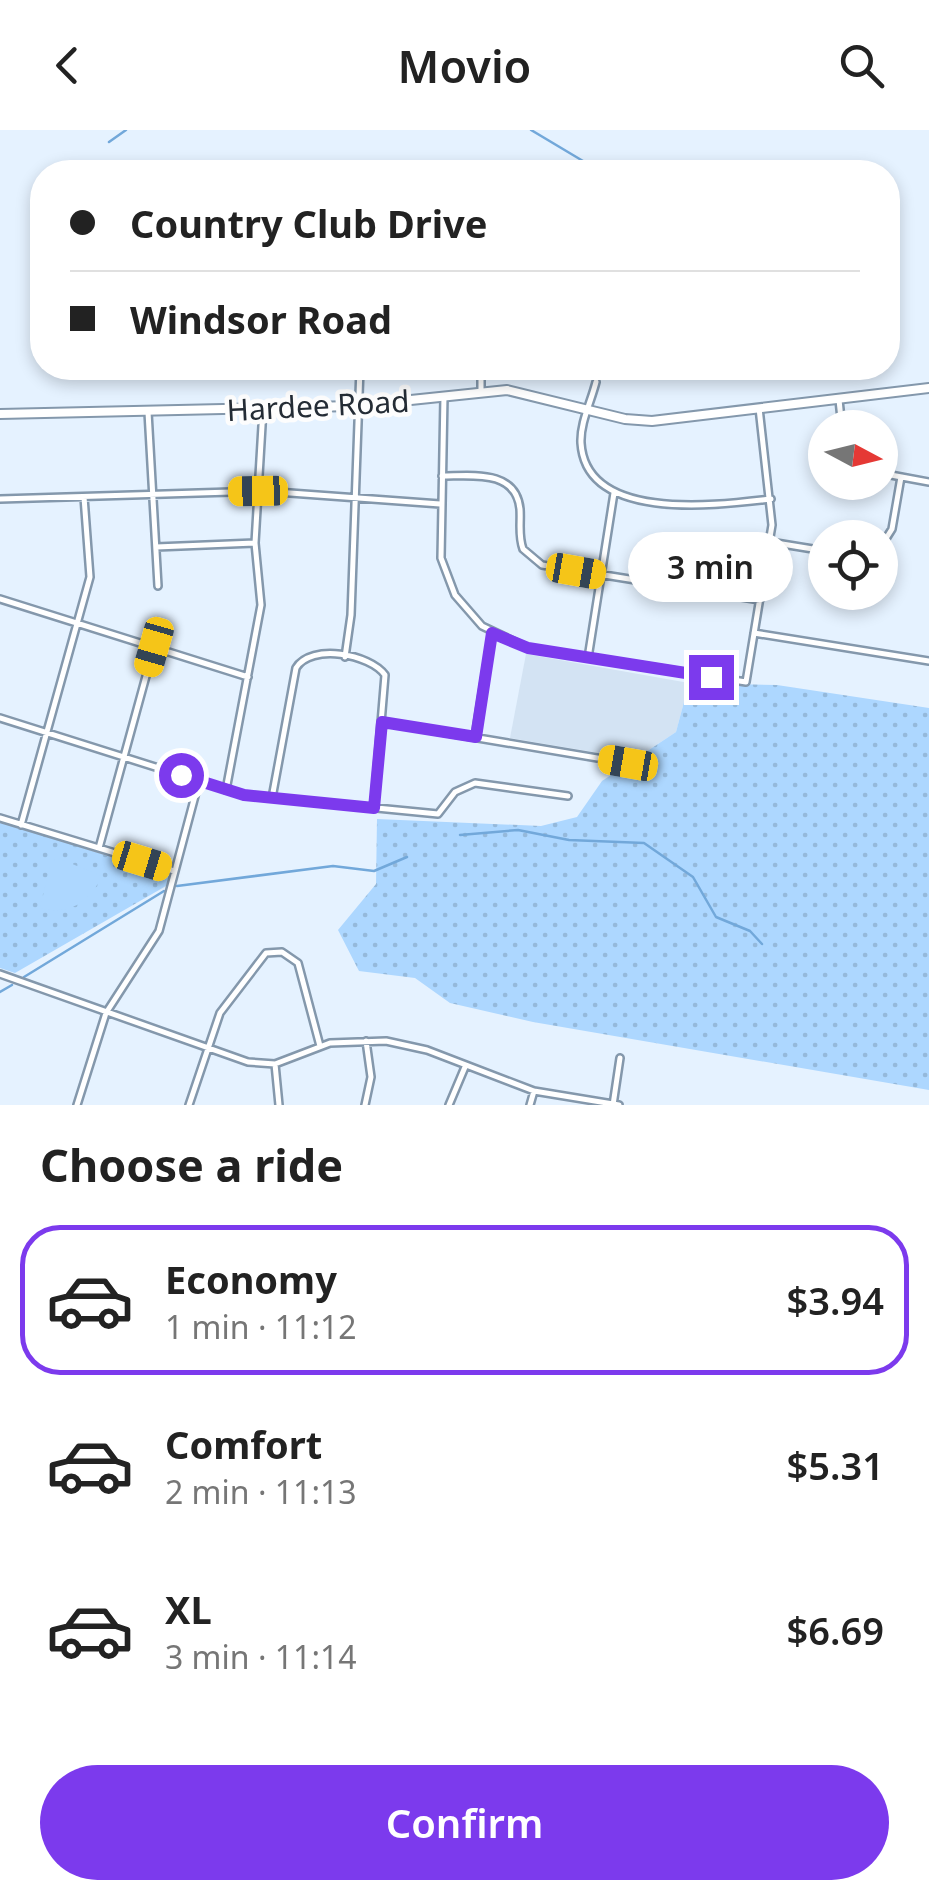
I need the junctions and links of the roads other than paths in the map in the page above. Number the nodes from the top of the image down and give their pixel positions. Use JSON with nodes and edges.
{"nodes":[{"id":1,"x":360,"y":380,"type":"edge"},
{"id":2,"x":481,"y":380,"type":"edge"},
{"id":3,"x":596,"y":382,"type":"dead end"},
{"id":4,"x":929,"y":388,"type":"edge"},
{"id":5,"x":481,"y":392,"type":"junction"},
{"id":6,"x":444,"y":396,"type":"junction"},
{"id":7,"x":839,"y":398,"type":"junction"},
{"id":8,"x":359,"y":406,"type":"junction"},
{"id":9,"x":760,"y":408,"type":"junction"},
{"id":10,"x":263,"y":409,"type":"junction"},
{"id":11,"x":589,"y":409,"type":"junction"},
{"id":12,"x":840,"y":410,"type":"edge"},
{"id":13,"x":148,"y":412,"type":"junction"},
{"id":14,"x":0,"y":414,"type":"edge"},
{"id":15,"x":442,"y":476,"type":"junction"},
{"id":16,"x":898,"y":477,"type":"edge"},
{"id":17,"x":901,"y":477,"type":"junction"},
{"id":18,"x":929,"y":482,"type":"edge"},
{"id":19,"x":258,"y":491,"type":"junction"},
{"id":20,"x":614,"y":492,"type":"junction"},
{"id":21,"x":152,"y":494,"type":"junction"},
{"id":22,"x":84,"y":496,"type":"junction"},
{"id":23,"x":771,"y":498,"type":"junction"},
{"id":24,"x":0,"y":500,"type":"edge"},
{"id":25,"x":355,"y":501,"type":"junction"},
{"id":26,"x":440,"y":504,"type":"junction"},
{"id":27,"x":894,"y":520,"type":"edge"},
{"id":28,"x":770,"y":542,"type":"junction"},
{"id":29,"x":255,"y":544,"type":"junction"},
{"id":30,"x":156,"y":546,"type":"junction"},
{"id":31,"x":808,"y":548,"type":"edge"},
{"id":32,"x":601,"y":575,"type":"junction"},
{"id":33,"x":158,"y":586,"type":"dead end"},
{"id":34,"x":0,"y":599,"type":"edge"},
{"id":35,"x":760,"y":600,"type":"junction"},
{"id":36,"x":76,"y":622,"type":"junction"},
{"id":37,"x":754,"y":632,"type":"junction"},
{"id":38,"x":492,"y":633,"type":"junction"},
{"id":39,"x":154,"y":647,"type":"junction"},
{"id":40,"x":344,"y":658,"type":"junction"},
{"id":41,"x":588,"y":658,"type":"junction"},
{"id":42,"x":929,"y":661,"type":"edge"},
{"id":43,"x":248,"y":676,"type":"junction"},
{"id":44,"x":0,"y":718,"type":"edge"},
{"id":45,"x":382,"y":722,"type":"junction"},
{"id":46,"x":46,"y":733,"type":"junction"},
{"id":47,"x":476,"y":737,"type":"junction"},
{"id":48,"x":123,"y":757,"type":"junction"},
{"id":49,"x":628,"y":763,"type":"dead end"},
{"id":50,"x":198,"y":781,"type":"junction"},
{"id":51,"x":226,"y":790,"type":"junction"},
{"id":52,"x":568,"y":796,"type":"dead end"},
{"id":53,"x":272,"y":798,"type":"junction"},
{"id":54,"x":374,"y":808,"type":"junction"},
{"id":55,"x":0,"y":818,"type":"edge"},
{"id":56,"x":21,"y":824,"type":"junction"},
{"id":57,"x":98,"y":848,"type":"junction"},
{"id":58,"x":174,"y":872,"type":"junction"},
{"id":59,"x":0,"y":974,"type":"edge"},
{"id":60,"x":106,"y":1013,"type":"junction"},
{"id":61,"x":366,"y":1040,"type":"junction"},
{"id":62,"x":320,"y":1046,"type":"junction"},
{"id":63,"x":208,"y":1049,"type":"junction"},
{"id":64,"x":620,"y":1058,"type":"dead end"},
{"id":65,"x":275,"y":1064,"type":"junction"},
{"id":66,"x":465,"y":1067,"type":"junction"},
{"id":67,"x":534,"y":1091,"type":"junction"},
{"id":68,"x":77,"y":1105,"type":"edge"},
{"id":69,"x":190,"y":1105,"type":"edge"},
{"id":70,"x":279,"y":1105,"type":"edge"},
{"id":71,"x":365,"y":1105,"type":"edge"},
{"id":72,"x":450,"y":1105,"type":"edge"},
{"id":73,"x":530,"y":1105,"type":"edge"},
{"id":74,"x":615,"y":1105,"type":"edge"}],
"edges":[{"from":1,"to":8,"type":"street"},
{"from":2,"to":5,"type":"street"},
{"from":3,"to":11,"type":"street"},
{"from":4,"to":7,"type":"street","name":"Hardee Road"},
{"from":5,"to":6,"type":"street","name":"Hardee Road"},
{"from":5,"to":11,"type":"street","name":"Hardee Road"},
{"from":6,"to":8,"type":"street","name":"Hardee Road"},
{"from":6,"to":15,"type":"street"},
{"from":7,"to":9,"type":"street","name":"Hardee Road"},
{"from":7,"to":12,"type":"street"},
{"from":8,"to":10,"type":"street","name":"Hardee Road"},
{"from":8,"to":25,"type":"street"},
{"from":9,"to":11,"type":"street","name":"Hardee Road"},
{"from":9,"to":23,"type":"street"},
{"from":10,"to":13,"type":"street","name":"Hardee Road"},
{"from":10,"to":19,"type":"street"},
{"from":11,"to":20,"type":"street"},
{"from":13,"to":14,"type":"street","name":"Hardee Road"},
{"from":13,"to":21,"type":"street"},
{"from":15,"to":26,"type":"street"},
{"from":15,"to":32,"type":"street"},
{"from":16,"to":17,"type":"street"},
{"from":17,"to":18,"type":"street"},
{"from":17,"to":27,"type":"street"},
{"from":19,"to":21,"type":"street"},
{"from":19,"to":25,"type":"street"},
{"from":19,"to":29,"type":"street"},
{"from":20,"to":23,"type":"street"},
{"from":20,"to":32,"type":"street"},
{"from":21,"to":22,"type":"street"},
{"from":21,"to":30,"type":"street"},
{"from":22,"to":24,"type":"street"},
{"from":22,"to":36,"type":"street"},
{"from":23,"to":28,"type":"street"},
{"from":25,"to":26,"type":"street"},
{"from":25,"to":40,"type":"street"},
{"from":26,"to":38,"type":"street"},
{"from":28,"to":31,"type":"street"},
{"from":28,"to":35,"type":"street"},
{"from":29,"to":30,"type":"street"},
{"from":29,"to":43,"type":"street"},
{"from":30,"to":33,"type":"street"},
{"from":32,"to":35,"type":"street"},
{"from":32,"to":41,"type":"street"},
{"from":34,"to":36,"type":"street"},
{"from":35,"to":37,"type":"street"},
{"from":36,"to":39,"type":"street"},
{"from":36,"to":46,"type":"street"},
{"from":37,"to":41,"type":"street"},
{"from":37,"to":42,"type":"street"},
{"from":38,"to":41,"type":"street"},
{"from":38,"to":47,"type":"street"},
{"from":39,"to":43,"type":"street"},
{"from":39,"to":48,"type":"street"},
{"from":40,"to":45,"type":"street"},
{"from":40,"to":53,"type":"street"},
{"from":43,"to":51,"type":"street"},
{"from":44,"to":46,"type":"street"},
{"from":45,"to":47,"type":"street"},
{"from":45,"to":54,"type":"street"},
{"from":46,"to":48,"type":"street"},
{"from":46,"to":56,"type":"street"},
{"from":47,"to":49,"type":"street"},
{"from":48,"to":50,"type":"street"},
{"from":48,"to":57,"type":"street"},
{"from":50,"to":51,"type":"street"},
{"from":50,"to":58,"type":"street"},
{"from":51,"to":53,"type":"street"},
{"from":52,"to":54,"type":"street"},
{"from":53,"to":54,"type":"street"},
{"from":55,"to":56,"type":"street"},
{"from":56,"to":57,"type":"street"},
{"from":57,"to":58,"type":"street"},
{"from":58,"to":60,"type":"street"},
{"from":59,"to":60,"type":"street"},
{"from":60,"to":63,"type":"street"},
{"from":60,"to":68,"type":"street"},
{"from":61,"to":62,"type":"street"},
{"from":61,"to":66,"type":"street"},
{"from":61,"to":71,"type":"street"},
{"from":62,"to":63,"type":"street"},
{"from":62,"to":65,"type":"street"},
{"from":63,"to":65,"type":"street"},
{"from":63,"to":69,"type":"street"},
{"from":64,"to":74,"type":"street"},
{"from":65,"to":70,"type":"street"},
{"from":66,"to":67,"type":"street"},
{"from":66,"to":72,"type":"street"},
{"from":67,"to":73,"type":"street"},
{"from":67,"to":74,"type":"street"}]}
